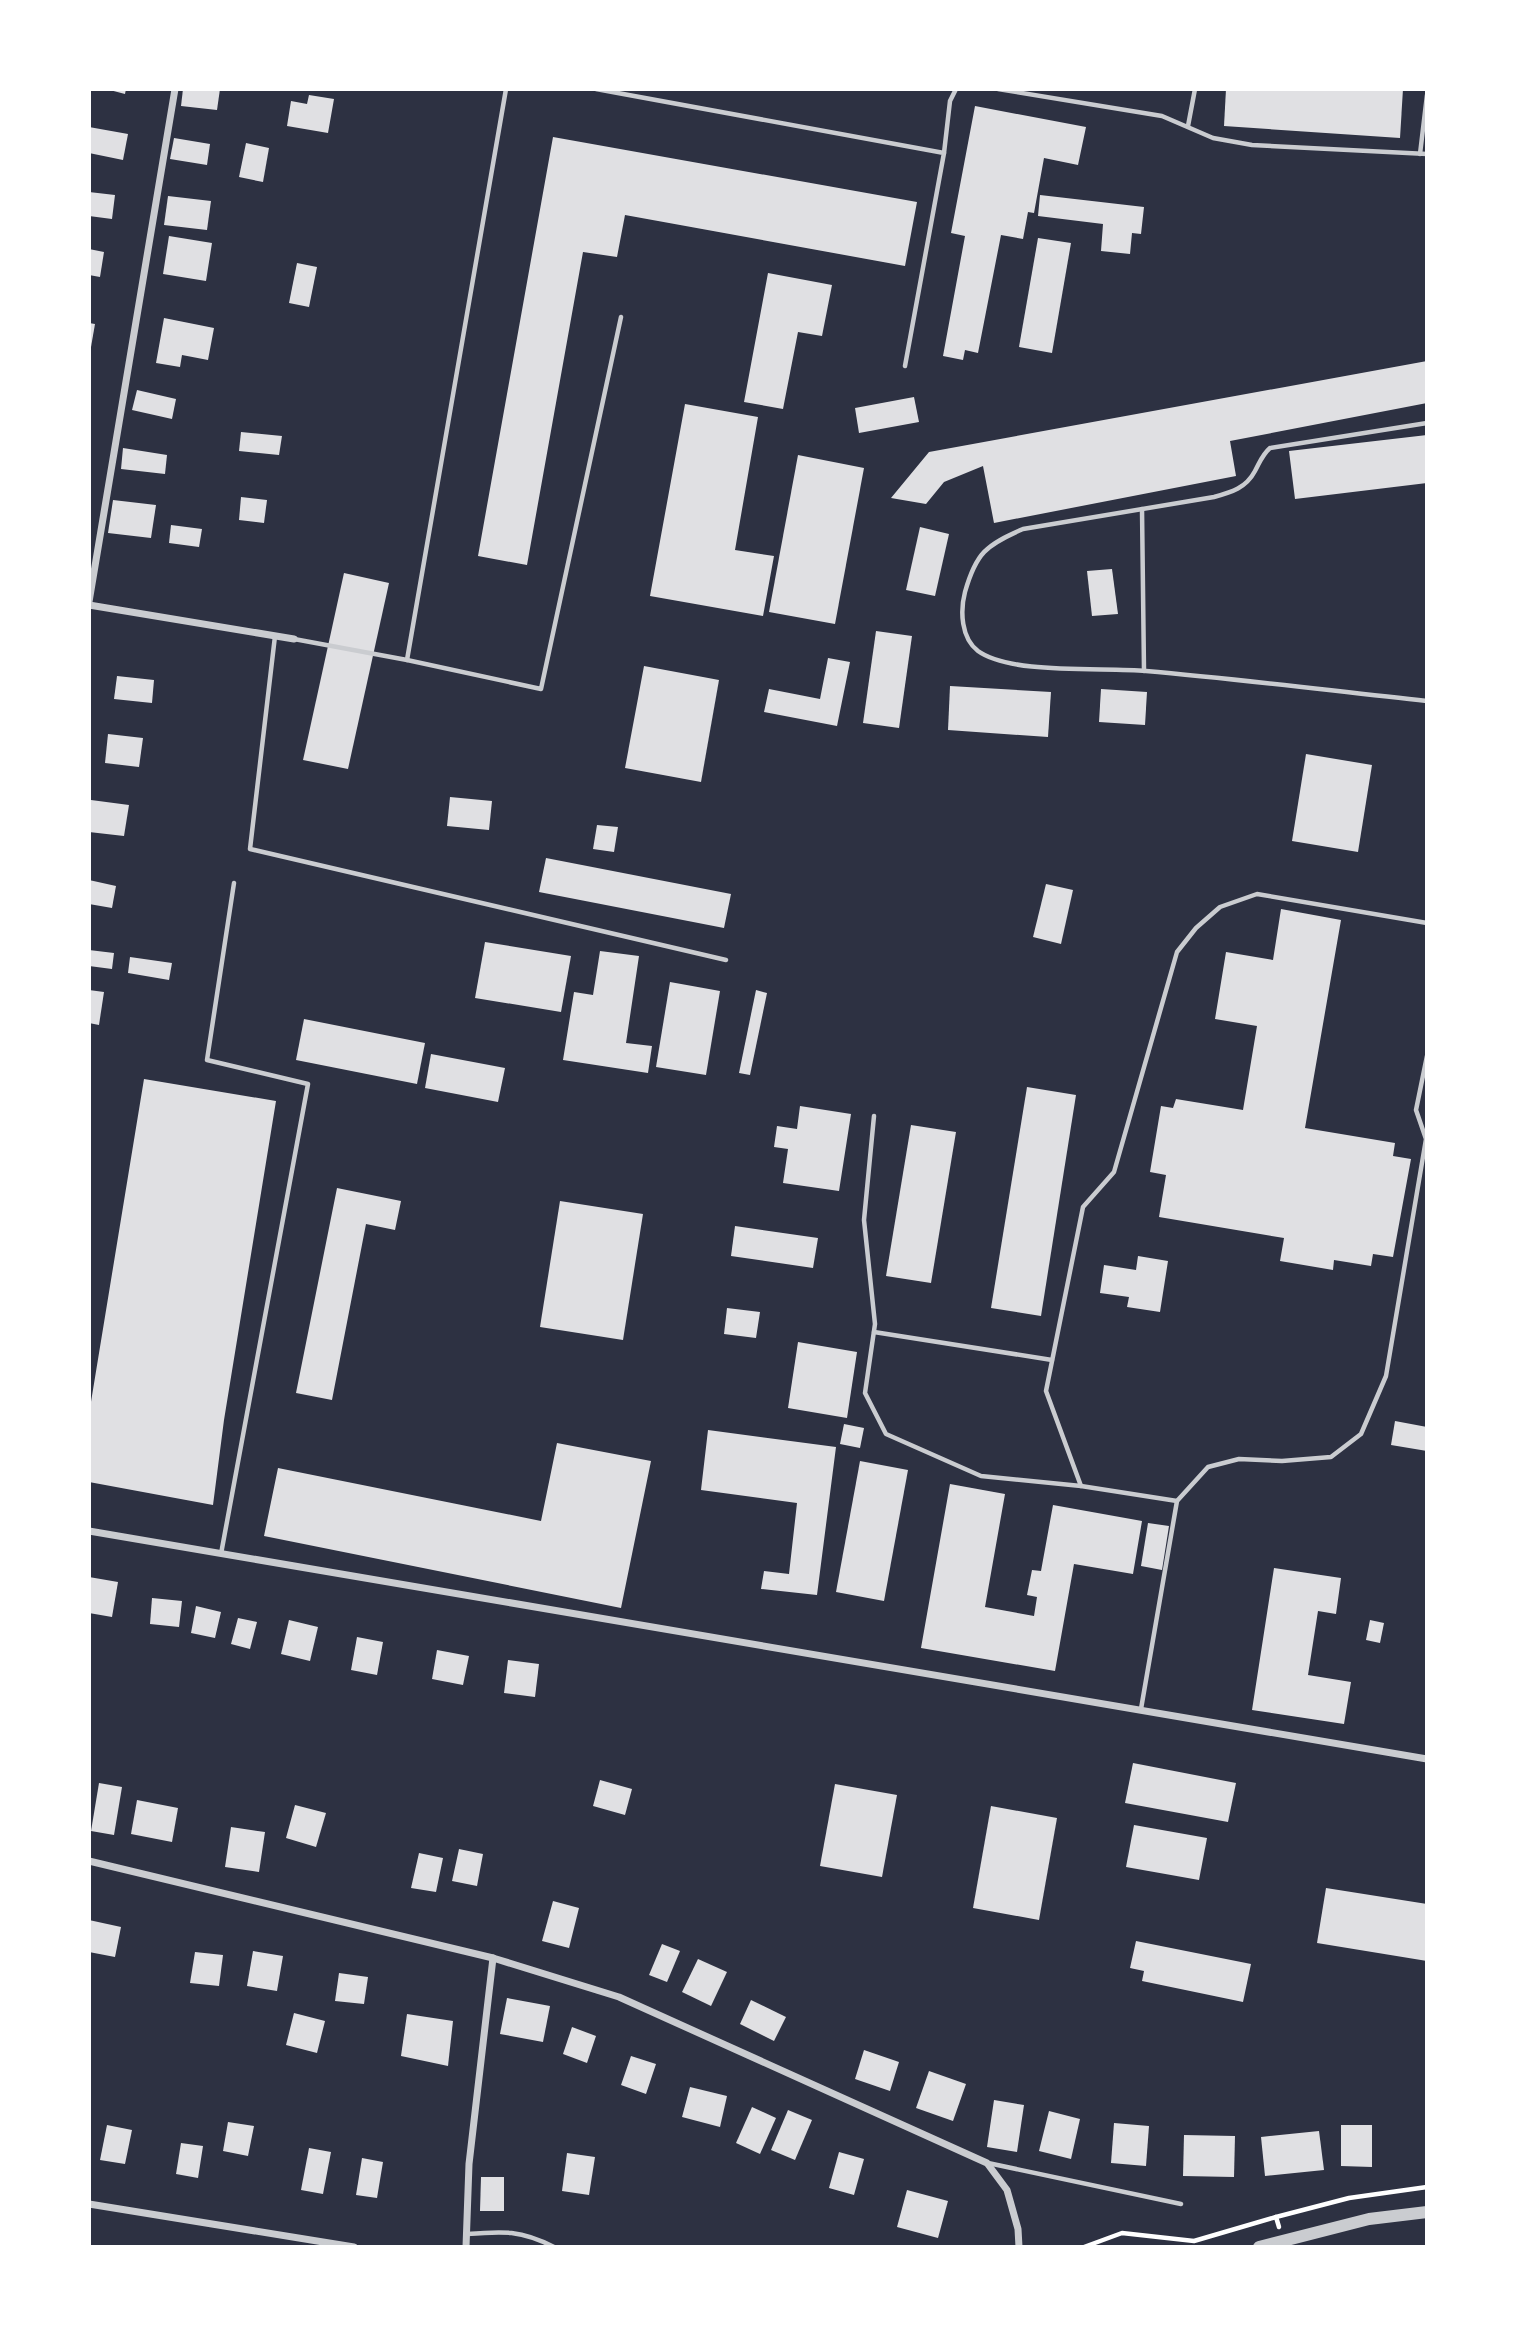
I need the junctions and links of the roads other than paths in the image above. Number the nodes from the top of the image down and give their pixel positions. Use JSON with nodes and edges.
{"nodes":[{"id":1,"x":176,"y":89,"type":"edge"},
{"id":2,"x":506,"y":89,"type":"edge"},
{"id":3,"x":596,"y":89,"type":"edge"},
{"id":4,"x":956,"y":89,"type":"edge"},
{"id":5,"x":998,"y":89,"type":"edge"},
{"id":6,"x":1195,"y":89,"type":"edge"},
{"id":7,"x":1427,"y":95,"type":"edge"},
{"id":8,"x":1188,"y":127,"type":"junction"},
{"id":9,"x":944,"y":153,"type":"junction"},
{"id":10,"x":1424,"y":154,"type":"edge"},
{"id":11,"x":621,"y":317,"type":"dead end"},
{"id":12,"x":905,"y":366,"type":"dead end"},
{"id":13,"x":1427,"y":423,"type":"edge"},
{"id":14,"x":1142,"y":509,"type":"junction"},
{"id":15,"x":89,"y":604,"type":"edge"},
{"id":16,"x":275,"y":635,"type":"junction"},
{"id":17,"x":294,"y":639,"type":"joint"},
{"id":18,"x":407,"y":660,"type":"junction"},
{"id":19,"x":1144,"y":671,"type":"junction"},
{"id":20,"x":1427,"y":701,"type":"edge"},
{"id":21,"x":234,"y":883,"type":"dead end"},
{"id":22,"x":1427,"y":923,"type":"edge"},
{"id":23,"x":726,"y":960,"type":"dead end"},
{"id":24,"x":1427,"y":1056,"type":"edge"},
{"id":25,"x":874,"y":1115,"type":"dead end"},
{"id":26,"x":874,"y":1332,"type":"junction"},
{"id":27,"x":1052,"y":1360,"type":"junction"},
{"id":28,"x":1081,"y":1486,"type":"junction"},
{"id":29,"x":1177,"y":1501,"type":"junction"},
{"id":30,"x":89,"y":1531,"type":"edge"},
{"id":31,"x":221,"y":1555,"type":"junction"},
{"id":32,"x":1141,"y":1709,"type":"junction"},
{"id":33,"x":1427,"y":1759,"type":"edge"},
{"id":34,"x":89,"y":1861,"type":"edge"},
{"id":35,"x":493,"y":1958,"type":"junction"},
{"id":36,"x":987,"y":2163,"type":"junction"},
{"id":37,"x":89,"y":2204,"type":"edge"},
{"id":38,"x":1181,"y":2204,"type":"dead end"},
{"id":39,"x":1427,"y":2212,"type":"edge"},
{"id":40,"x":467,"y":2234,"type":"junction"},
{"id":41,"x":354,"y":2247,"type":"edge"},
{"id":42,"x":466,"y":2247,"type":"edge"},
{"id":43,"x":554,"y":2247,"type":"edge"},
{"id":44,"x":1019,"y":2247,"type":"edge"},
{"id":45,"x":1259,"y":2247,"type":"edge"}],
"edges":[{"from":1,"to":15,"type":"street"},
{"from":2,"to":18,"type":"lane"},
{"from":3,"to":9,"type":"lane"},
{"from":4,"to":9,"type":"lane"},
{"from":5,"to":8,"type":"lane"},
{"from":6,"to":8,"type":"lane"},
{"from":7,"to":10,"type":"lane"},
{"from":8,"to":10,"type":"lane"},
{"from":9,"to":12,"type":"lane"},
{"from":11,"to":18,"type":"lane"},
{"from":13,"to":14,"type":"lane"},
{"from":14,"to":19,"type":"lane"},
{"from":14,"to":19,"type":"lane"},
{"from":15,"to":16,"type":"street"},
{"from":16,"to":17,"type":"street"},
{"from":16,"to":23,"type":"lane"},
{"from":17,"to":18,"type":"lane"},
{"from":19,"to":20,"type":"lane"},
{"from":21,"to":31,"type":"lane"},
{"from":22,"to":27,"type":"lane"},
{"from":24,"to":29,"type":"lane"},
{"from":25,"to":26,"type":"lane"},
{"from":26,"to":27,"type":"lane"},
{"from":26,"to":28,"type":"lane"},
{"from":27,"to":28,"type":"lane"},
{"from":28,"to":29,"type":"lane"},
{"from":29,"to":32,"type":"lane"},
{"from":30,"to":31,"type":"street"},
{"from":31,"to":32,"type":"street"},
{"from":32,"to":33,"type":"street"},
{"from":34,"to":35,"type":"street"},
{"from":35,"to":36,"type":"street"},
{"from":35,"to":40,"type":"street"},
{"from":36,"to":38,"type":"lane"},
{"from":36,"to":44,"type":"street"},
{"from":37,"to":41,"type":"street"},
{"from":39,"to":45,"type":"street"},
{"from":40,"to":42,"type":"street"},
{"from":40,"to":43,"type":"lane"}]}
